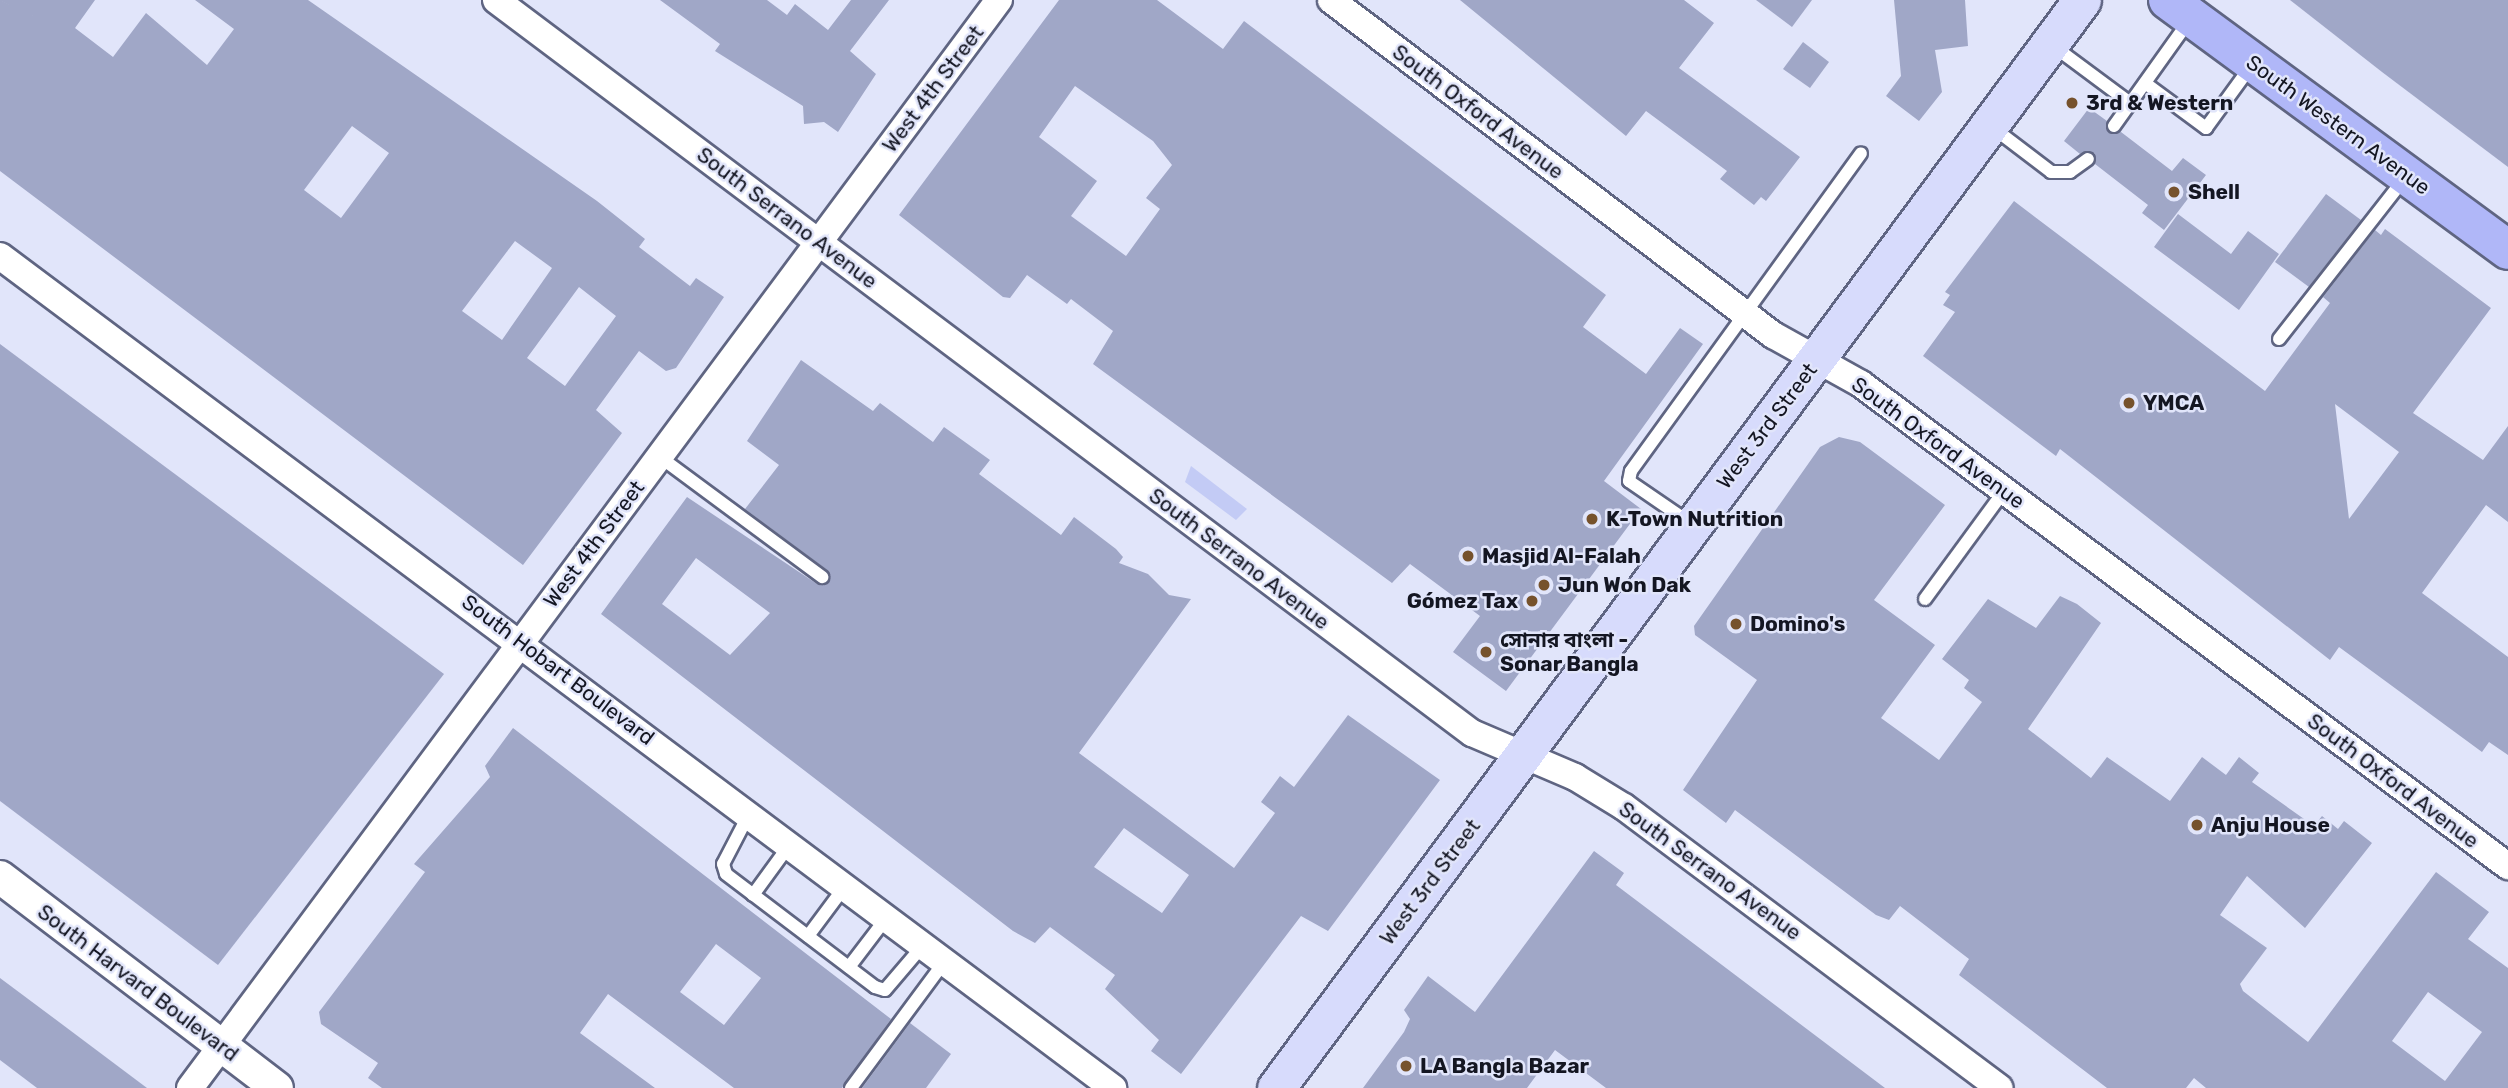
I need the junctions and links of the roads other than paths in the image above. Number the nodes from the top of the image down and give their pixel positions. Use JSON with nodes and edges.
{"nodes":[{"id":1,"x":496,"y":0,"type":"edge"},
{"id":2,"x":999,"y":0,"type":"edge"},
{"id":3,"x":1331,"y":0,"type":"edge"},
{"id":4,"x":2082,"y":0,"type":"edge"},
{"id":5,"x":2180,"y":9,"type":"edge"},
{"id":6,"x":2050,"y":43,"type":"junction"},
{"id":7,"x":2253,"y":63,"type":"junction"},
{"id":8,"x":2145,"y":83,"type":"junction"},
{"id":9,"x":2130,"y":103,"type":"junction"},
{"id":10,"x":1990,"y":126,"type":"junction"},
{"id":11,"x":2113,"y":126,"type":"dead end"},
{"id":12,"x":1861,"y":153,"type":"dead end"},
{"id":13,"x":2088,"y":159,"type":"dead end"},
{"id":14,"x":2408,"y":175,"type":"junction"},
{"id":15,"x":819,"y":242,"type":"junction"},
{"id":16,"x":2508,"y":250,"type":"edge"},
{"id":17,"x":0,"y":256,"type":"edge"},
{"id":18,"x":1744,"y":314,"type":"junction"},
{"id":19,"x":2280,"y":339,"type":"dead end"},
{"id":20,"x":1816,"y":360,"type":"junction"},
{"id":21,"x":660,"y":457,"type":"junction"},
{"id":22,"x":2004,"y":491,"type":"junction"},
{"id":23,"x":1693,"y":525,"type":"junction"},
{"id":24,"x":822,"y":577,"type":"dead end"},
{"id":25,"x":1925,"y":599,"type":"dead end"},
{"id":26,"x":522,"y":642,"type":"junction"},
{"id":27,"x":1523,"y":757,"type":"junction"},
{"id":28,"x":748,"y":816,"type":"junction"},
{"id":29,"x":788,"y":847,"type":"junction"},
{"id":30,"x":2508,"y":866,"type":"edge"},
{"id":31,"x":0,"y":877,"type":"edge"},
{"id":32,"x":843,"y":889,"type":"junction"},
{"id":33,"x":753,"y":895,"type":"junction"},
{"id":34,"x":884,"y":921,"type":"junction"},
{"id":35,"x":808,"y":936,"type":"junction"},
{"id":36,"x":920,"y":949,"type":"junction"},
{"id":37,"x":942,"y":965,"type":"junction"},
{"id":38,"x":849,"y":967,"type":"junction"},
{"id":39,"x":221,"y":1046,"type":"junction"},
{"id":40,"x":190,"y":1088,"type":"edge"},
{"id":41,"x":277,"y":1088,"type":"edge"},
{"id":42,"x":851,"y":1088,"type":"edge"},
{"id":43,"x":1113,"y":1088,"type":"edge"},
{"id":44,"x":1276,"y":1088,"type":"edge"},
{"id":45,"x":2000,"y":1088,"type":"edge"}],
"edges":[{"from":1,"to":15,"type":"street","name":"South Serrano Avenue"},
{"from":2,"to":15,"type":"street","name":"West 4th Street"},
{"from":3,"to":18,"type":"street","name":"South Oxford Avenue"},
{"from":4,"to":6,"type":"main road","name":"West 3rd Street"},
{"from":5,"to":7,"type":"main road","name":"South Western Avenue"},
{"from":5,"to":8,"type":"lane"},
{"from":6,"to":9,"type":"lane"},
{"from":6,"to":10,"type":"main road","name":"West 3rd Street"},
{"from":7,"to":8,"type":"lane"},
{"from":7,"to":14,"type":"main road","name":"South Western Avenue"},
{"from":8,"to":9,"type":"lane"},
{"from":9,"to":11,"type":"lane"},
{"from":10,"to":13,"type":"lane"},
{"from":10,"to":20,"type":"main road","name":"West 3rd Street"},
{"from":12,"to":18,"type":"lane"},
{"from":14,"to":16,"type":"main road","name":"South Western Avenue"},
{"from":14,"to":19,"type":"lane"},
{"from":15,"to":21,"type":"street","name":"West 4th Street"},
{"from":15,"to":27,"type":"street","name":"South Serrano Avenue"},
{"from":17,"to":26,"type":"street","name":"South Hobart Boulevard"},
{"from":18,"to":20,"type":"street","name":"South Oxford Avenue"},
{"from":18,"to":23,"type":"lane"},
{"from":20,"to":22,"type":"street","name":"South Oxford Avenue"},
{"from":20,"to":23,"type":"main road","name":"West 3rd Street"},
{"from":21,"to":24,"type":"lane"},
{"from":21,"to":26,"type":"street","name":"West 4th Street"},
{"from":22,"to":25,"type":"lane"},
{"from":22,"to":30,"type":"street","name":"South Oxford Avenue"},
{"from":23,"to":27,"type":"main road","name":"West 3rd Street"},
{"from":26,"to":28,"type":"street","name":"South Hobart Boulevard"},
{"from":26,"to":39,"type":"street","name":"West 4th Street"},
{"from":27,"to":44,"type":"main road","name":"West 3rd Street"},
{"from":27,"to":45,"type":"street","name":"South Serrano Avenue"},
{"from":28,"to":29,"type":"street","name":"South Hobart Boulevard"},
{"from":28,"to":33,"type":"lane"},
{"from":29,"to":32,"type":"street","name":"South Hobart Boulevard"},
{"from":29,"to":33,"type":"lane"},
{"from":31,"to":39,"type":"street","name":"South Harvard Boulevard"},
{"from":32,"to":34,"type":"street","name":"South Hobart Boulevard"},
{"from":32,"to":35,"type":"lane"},
{"from":33,"to":35,"type":"lane"},
{"from":34,"to":36,"type":"street","name":"South Hobart Boulevard"},
{"from":34,"to":38,"type":"lane"},
{"from":35,"to":38,"type":"lane"},
{"from":36,"to":37,"type":"street","name":"South Hobart Boulevard"},
{"from":36,"to":38,"type":"lane"},
{"from":37,"to":42,"type":"lane"},
{"from":37,"to":43,"type":"street","name":"South Hobart Boulevard"},
{"from":39,"to":40,"type":"street","name":"West 4th Street"},
{"from":39,"to":41,"type":"street","name":"South Harvard Boulevard"}]}
